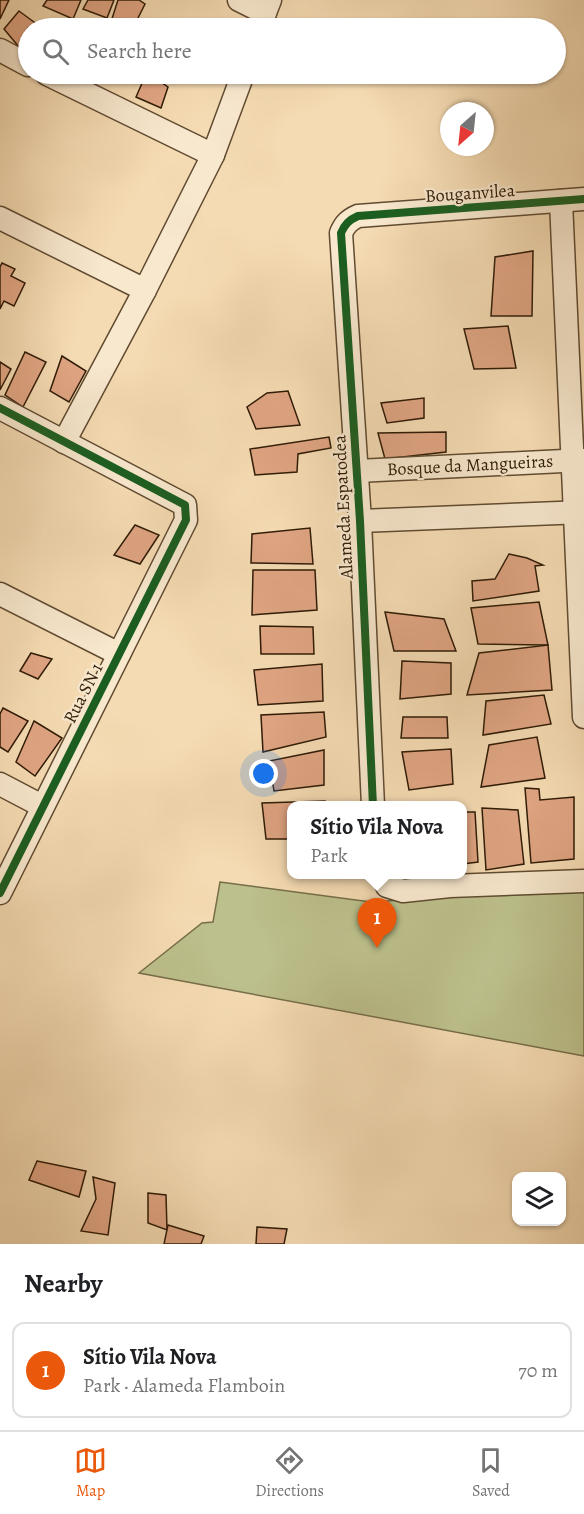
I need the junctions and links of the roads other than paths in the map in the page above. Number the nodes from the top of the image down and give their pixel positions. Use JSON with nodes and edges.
{"nodes":[{"id":1,"x":239,"y":0,"type":"edge"},
{"id":2,"x":265,"y":14,"type":"edge"},
{"id":3,"x":0,"y":51,"type":"edge"},
{"id":4,"x":18,"y":59,"type":"edge"},
{"id":5,"x":67,"y":84,"type":"edge"},
{"id":6,"x":239,"y":84,"type":"edge"},
{"id":7,"x":213,"y":155,"type":"junction"},
{"id":8,"x":584,"y":199,"type":"edge"},
{"id":9,"x":561,"y":201,"type":"junction"},
{"id":10,"x":358,"y":216,"type":"joint"},
{"id":11,"x":0,"y":218,"type":"edge"},
{"id":12,"x":145,"y":290,"type":"junction"},
{"id":13,"x":0,"y":408,"type":"edge"},
{"id":14,"x":64,"y":442,"type":"junction"},
{"id":15,"x":578,"y":460,"type":"edge"},
{"id":16,"x":357,"y":471,"type":"junction"},
{"id":17,"x":580,"y":512,"type":"edge"},
{"id":18,"x":360,"y":521,"type":"junction"},
{"id":19,"x":0,"y":594,"type":"edge"},
{"id":20,"x":119,"y":654,"type":"junction"},
{"id":21,"x":584,"y":717,"type":"edge"},
{"id":22,"x":0,"y":784,"type":"edge"},
{"id":23,"x":373,"y":801,"type":"edge"},
{"id":24,"x":42,"y":806,"type":"junction"},
{"id":25,"x":385,"y":879,"type":"edge"},
{"id":26,"x":584,"y":881,"type":"edge"},
{"id":27,"x":0,"y":893,"type":"edge"}],
"edges":[{"from":1,"to":2,"type":"street"},
{"from":3,"to":4,"type":"street"},
{"from":5,"to":7,"type":"street"},
{"from":6,"to":7,"type":"street"},
{"from":7,"to":12,"type":"street"},
{"from":8,"to":9,"type":"street","name":"Bouganvilea"},
{"from":9,"to":10,"type":"street","name":"Bouganvilea"},
{"from":9,"to":15,"type":"street"},
{"from":10,"to":16,"type":"street","name":"Alameda Espatodea"},
{"from":11,"to":12,"type":"street"},
{"from":12,"to":14,"type":"street"},
{"from":13,"to":14,"type":"street"},
{"from":14,"to":20,"type":"street","name":"Rua SN 1"},
{"from":15,"to":16,"type":"street","name":"Bosque da Mangueiras"},
{"from":15,"to":17,"type":"street"},
{"from":16,"to":18,"type":"street","name":"Alameda Espatodea"},
{"from":17,"to":18,"type":"street"},
{"from":17,"to":21,"type":"street"},
{"from":18,"to":23,"type":"street","name":"Alameda Espatodea"},
{"from":19,"to":20,"type":"street"},
{"from":20,"to":24,"type":"street","name":"Rua SN 1"},
{"from":22,"to":24,"type":"street"},
{"from":24,"to":27,"type":"street","name":"Rua SN 1"},
{"from":25,"to":26,"type":"street"}]}
